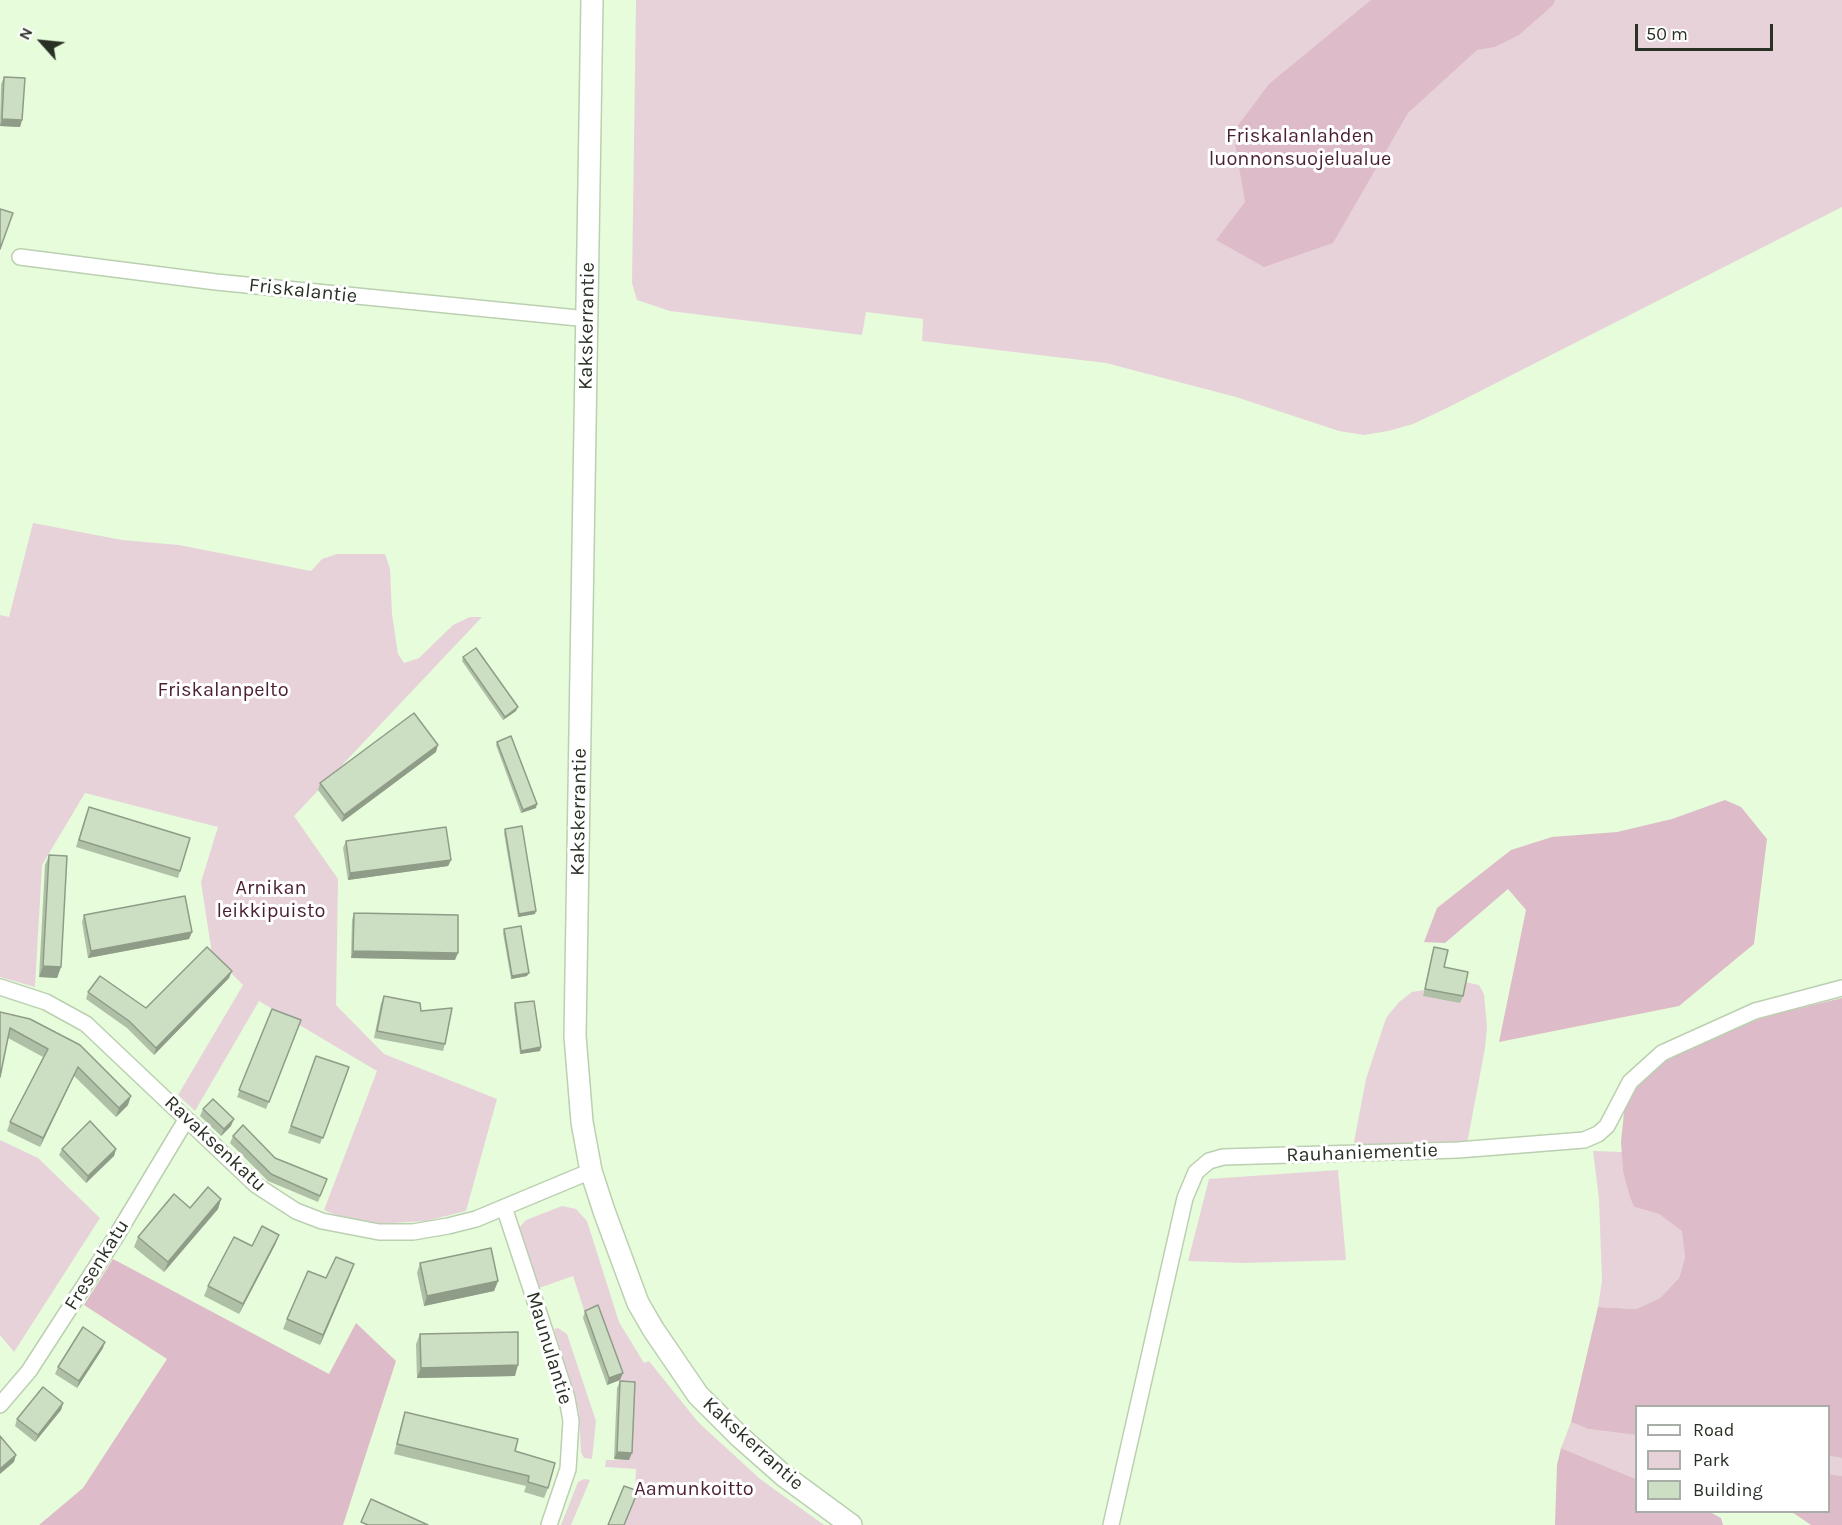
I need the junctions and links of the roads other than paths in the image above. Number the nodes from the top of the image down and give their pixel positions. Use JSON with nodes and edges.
{"nodes":[{"id":1,"x":592,"y":0,"type":"edge"},
{"id":2,"x":20,"y":257,"type":"dead end"},
{"id":3,"x":588,"y":319,"type":"junction"},
{"id":4,"x":0,"y":987,"type":"edge"},
{"id":5,"x":1842,"y":988,"type":"edge"},
{"id":6,"x":186,"y":1120,"type":"junction"},
{"id":7,"x":591,"y":1171,"type":"junction"},
{"id":8,"x":504,"y":1207,"type":"junction"},
{"id":9,"x":0,"y":1405,"type":"edge"},
{"id":10,"x":549,"y":1525,"type":"edge"},
{"id":11,"x":851,"y":1525,"type":"edge"},
{"id":12,"x":1111,"y":1525,"type":"edge"}],
"edges":[{"from":1,"to":3,"type":"main road","name":"Kakskerrantie"},
{"from":2,"to":3,"type":"street","name":"Friskalantie"},
{"from":3,"to":7,"type":"main road","name":"Kakskerrantie"},
{"from":4,"to":6,"type":"street","name":"Ravaksenkatu"},
{"from":5,"to":12,"type":"street","name":"Rauhaniementie"},
{"from":6,"to":8,"type":"street","name":"Ravaksenkatu"},
{"from":6,"to":9,"type":"street","name":"Fresenkatu"},
{"from":7,"to":8,"type":"street","name":"Ravaksenkatu"},
{"from":7,"to":11,"type":"main road","name":"Kakskerrantie"},
{"from":8,"to":10,"type":"street","name":"Maunulantie"}]}
